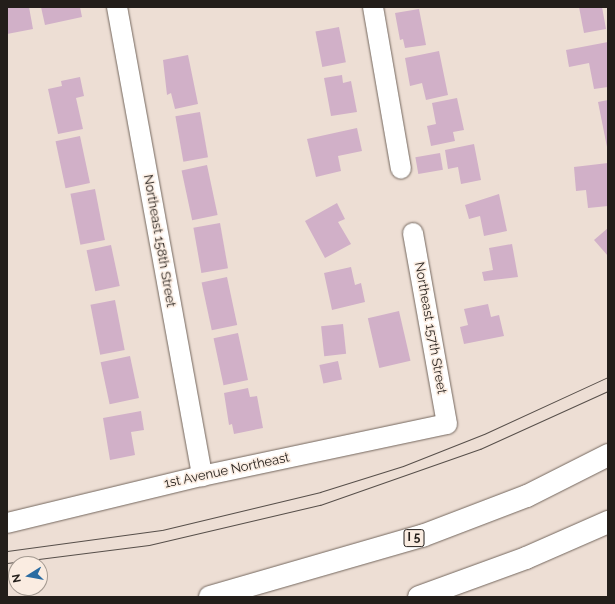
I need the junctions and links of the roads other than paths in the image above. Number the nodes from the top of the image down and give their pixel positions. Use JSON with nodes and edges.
{"nodes":[{"id":1,"x":117,"y":7,"type":"edge"},
{"id":2,"x":373,"y":7,"type":"edge"},
{"id":3,"x":401,"y":169,"type":"dead end"},
{"id":4,"x":413,"y":233,"type":"dead end"},
{"id":5,"x":447,"y":424,"type":"joint"},
{"id":6,"x":608,"y":455,"type":"edge"},
{"id":7,"x":202,"y":476,"type":"junction"},
{"id":8,"x":608,"y":522,"type":"edge"},
{"id":9,"x":7,"y":523,"type":"edge"},
{"id":10,"x":210,"y":597,"type":"edge"},
{"id":11,"x":419,"y":597,"type":"edge"}],
"edges":[{"from":1,"to":7,"type":"street","name":"Northeast 158th Street"},
{"from":2,"to":3,"type":"street"},
{"from":4,"to":5,"type":"street","name":"Northeast 157th Street"},
{"from":5,"to":7,"type":"street","name":"1st Avenue Northeast"},
{"from":6,"to":10,"type":"highway","number":"I 5"},
{"from":7,"to":9,"type":"street","name":"1st Avenue Northeast"},
{"from":8,"to":11,"type":"highway"}]}
